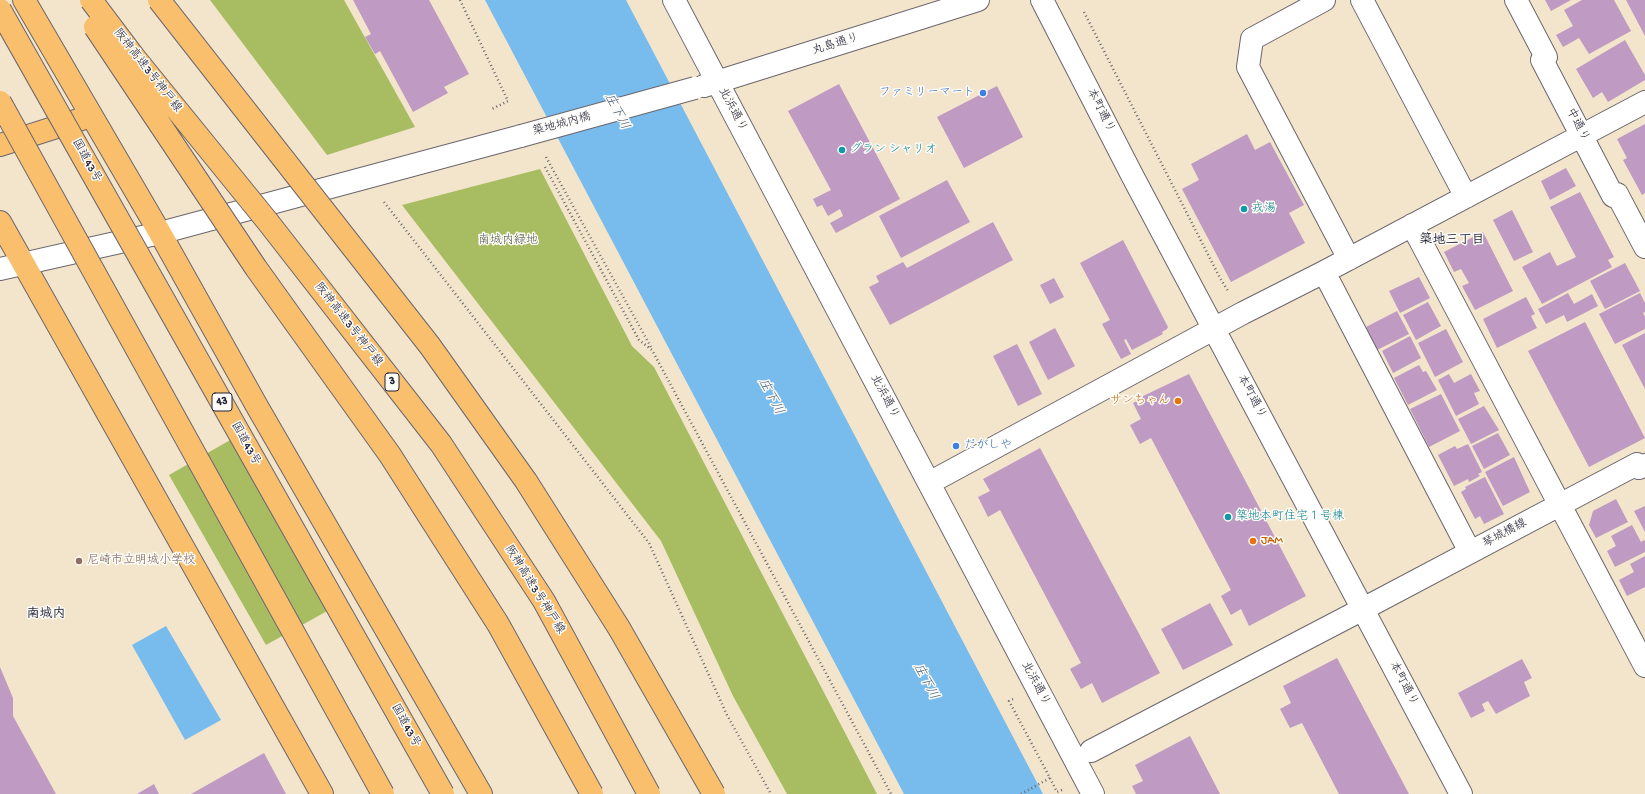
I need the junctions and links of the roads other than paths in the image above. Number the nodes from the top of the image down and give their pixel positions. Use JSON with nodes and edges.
{"nodes":[{"id":1,"x":24,"y":0,"type":"edge"},
{"id":2,"x":76,"y":0,"type":"edge"},
{"id":3,"x":91,"y":0,"type":"edge"},
{"id":4,"x":159,"y":0,"type":"edge"},
{"id":5,"x":674,"y":0,"type":"edge"},
{"id":6,"x":978,"y":0,"type":"edge"},
{"id":7,"x":1042,"y":0,"type":"edge"},
{"id":8,"x":1324,"y":0,"type":"edge"},
{"id":9,"x":1362,"y":0,"type":"edge"},
{"id":10,"x":1516,"y":0,"type":"edge"},
{"id":11,"x":0,"y":10,"type":"edge"},
{"id":12,"x":717,"y":82,"type":"junction"},
{"id":13,"x":695,"y":88,"type":"joint"},
{"id":14,"x":0,"y":102,"type":"edge"},
{"id":15,"x":1645,"y":102,"type":"edge"},
{"id":16,"x":91,"y":116,"type":"junction"},
{"id":17,"x":1582,"y":136,"type":"junction"},
{"id":18,"x":0,"y":145,"type":"edge"},
{"id":19,"x":1466,"y":197,"type":"junction"},
{"id":20,"x":0,"y":222,"type":"edge"},
{"id":21,"x":1412,"y":225,"type":"junction"},
{"id":22,"x":160,"y":233,"type":"junction"},
{"id":23,"x":1645,"y":247,"type":"edge"},
{"id":24,"x":1349,"y":259,"type":"junction"},
{"id":25,"x":23,"y":264,"type":"junction"},
{"id":26,"x":0,"y":269,"type":"edge"},
{"id":27,"x":1324,"y":272,"type":"junction"},
{"id":28,"x":1215,"y":328,"type":"junction"},
{"id":29,"x":1645,"y":465,"type":"edge"},
{"id":30,"x":929,"y":483,"type":"junction"},
{"id":31,"x":1559,"y":505,"type":"junction"},
{"id":32,"x":1470,"y":552,"type":"junction"},
{"id":33,"x":1363,"y":609,"type":"junction"},
{"id":34,"x":1645,"y":666,"type":"edge"},
{"id":35,"x":1090,"y":751,"type":"dead end"},
{"id":36,"x":322,"y":794,"type":"edge"},
{"id":37,"x":383,"y":794,"type":"edge"},
{"id":38,"x":443,"y":794,"type":"edge"},
{"id":39,"x":480,"y":794,"type":"edge"},
{"id":40,"x":592,"y":794,"type":"edge"},
{"id":41,"x":650,"y":794,"type":"edge"},
{"id":42,"x":714,"y":794,"type":"edge"},
{"id":43,"x":1093,"y":794,"type":"edge"},
{"id":44,"x":1461,"y":794,"type":"edge"}],
"edges":[{"from":1,"to":16,"type":"highway"},
{"from":2,"to":40,"type":"highway","bridge":true},
{"from":3,"to":41,"type":"highway","name":"阪神高速3号神戸線","number":"3","bridge":true},
{"from":4,"to":42,"type":"highway","bridge":true},
{"from":5,"to":12,"type":"street","name":"北浜通り"},
{"from":6,"to":12,"type":"street","name":"丸島通り"},
{"from":7,"to":28,"type":"street","name":"本町通り"},
{"from":8,"to":24,"type":"street"},
{"from":9,"to":19,"type":"street"},
{"from":10,"to":17,"type":"street","name":"中通り"},
{"from":11,"to":38,"type":"highway","name":"国道43号","number":"43","bridge":true},
{"from":12,"to":13,"type":"street","name":"丸島通り"},
{"from":12,"to":30,"type":"street","name":"北浜通り"},
{"from":13,"to":22,"type":"street","name":"築地城内橋","bridge":true},
{"from":14,"to":37,"type":"highway","bridge":true},
{"from":15,"to":17,"type":"street"},
{"from":16,"to":18,"type":"highway"},
{"from":16,"to":22,"type":"highway"},
{"from":17,"to":19,"type":"street"},
{"from":17,"to":23,"type":"street","name":"中通り"},
{"from":19,"to":21,"type":"street"},
{"from":20,"to":25,"type":"highway"},
{"from":21,"to":24,"type":"street"},
{"from":21,"to":31,"type":"street"},
{"from":22,"to":25,"type":"street","name":"築地城内橋"},
{"from":22,"to":39,"type":"highway"},
{"from":24,"to":27,"type":"street"},
{"from":25,"to":26,"type":"street","name":"築地城内橋"},
{"from":25,"to":36,"type":"highway"},
{"from":27,"to":28,"type":"street"},
{"from":27,"to":32,"type":"street"},
{"from":28,"to":30,"type":"street"},
{"from":28,"to":33,"type":"street","name":"本町通り"},
{"from":29,"to":31,"type":"street","name":"琴城橋線"},
{"from":30,"to":43,"type":"street","name":"北浜通り"},
{"from":31,"to":32,"type":"street","name":"琴城橋線"},
{"from":31,"to":34,"type":"street"},
{"from":32,"to":33,"type":"street","name":"琴城橋線"},
{"from":33,"to":35,"type":"street","name":"琴城橋線"},
{"from":33,"to":44,"type":"street","name":"本町通り"}]}
